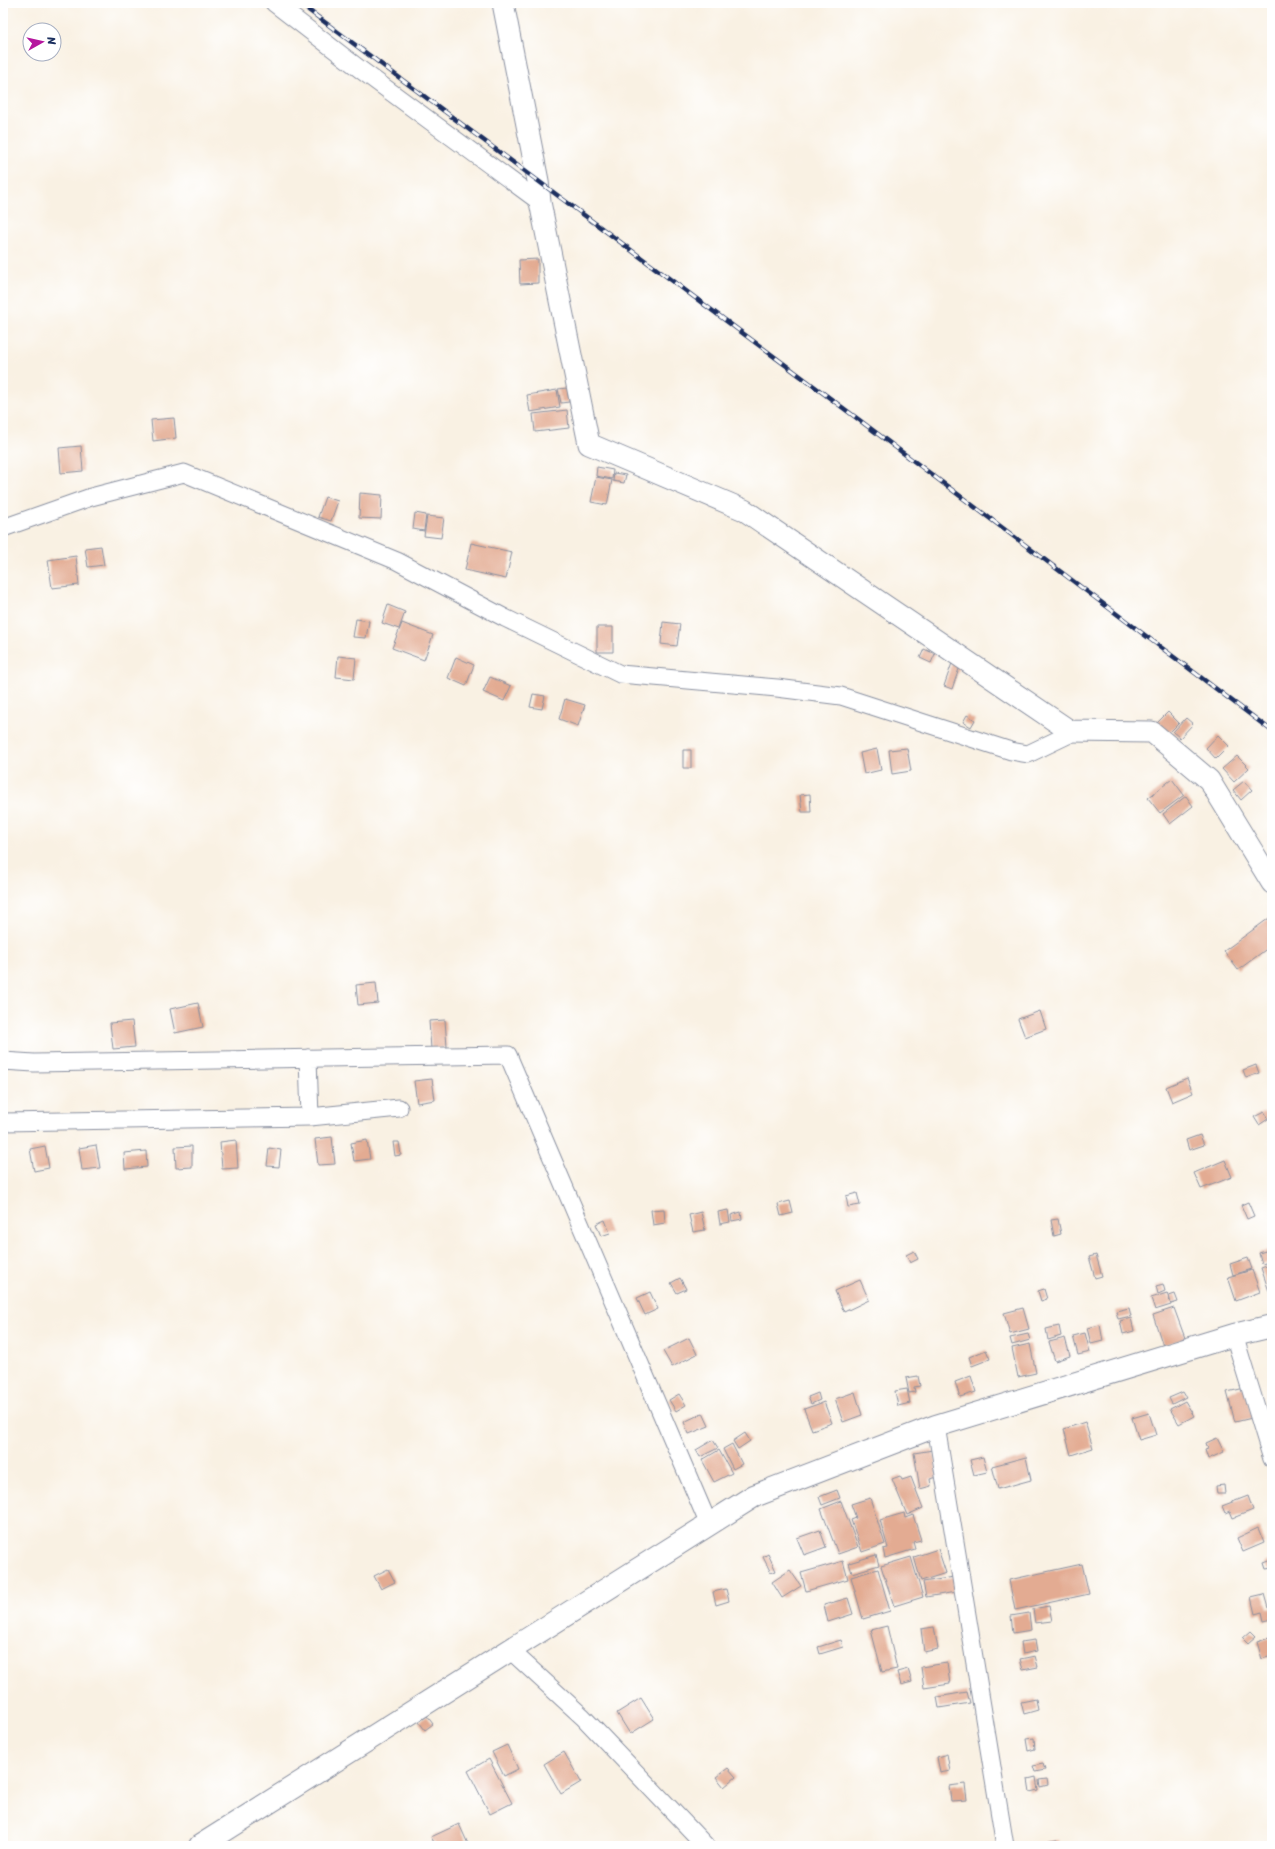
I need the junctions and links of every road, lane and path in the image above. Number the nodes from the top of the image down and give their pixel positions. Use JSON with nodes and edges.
{"nodes":[{"id":1,"x":274,"y":3,"type":"edge"},
{"id":2,"x":504,"y":3,"type":"edge"},
{"id":3,"x":540,"y":202,"type":"junction"},
{"id":4,"x":3,"y":528,"type":"edge"},
{"id":5,"x":1076,"y":731,"type":"junction"},
{"id":6,"x":1272,"y":882,"type":"edge"},
{"id":7,"x":308,"y":1058,"type":"junction"},
{"id":8,"x":3,"y":1061,"type":"edge"},
{"id":9,"x":399,"y":1108,"type":"dead end"},
{"id":10,"x":310,"y":1117,"type":"junction"},
{"id":11,"x":3,"y":1122,"type":"edge"},
{"id":12,"x":1272,"y":1326,"type":"edge"},
{"id":13,"x":1234,"y":1335,"type":"junction"},
{"id":14,"x":936,"y":1426,"type":"junction"},
{"id":15,"x":1272,"y":1459,"type":"edge"},
{"id":16,"x":709,"y":1525,"type":"junction"},
{"id":17,"x":510,"y":1650,"type":"junction"},
{"id":18,"x":200,"y":1846,"type":"edge"},
{"id":19,"x":706,"y":1846,"type":"edge"},
{"id":20,"x":1005,"y":1846,"type":"edge"}],
"edges":[{"from":1,"to":3,"type":"street"},
{"from":2,"to":3,"type":"street"},
{"from":3,"to":5,"type":"street"},
{"from":4,"to":5,"type":"street"},
{"from":5,"to":6,"type":"street"},
{"from":7,"to":8,"type":"street"},
{"from":7,"to":10,"type":"street"},
{"from":7,"to":16,"type":"street"},
{"from":9,"to":10,"type":"street"},
{"from":10,"to":11,"type":"street"},
{"from":12,"to":13,"type":"main road"},
{"from":13,"to":14,"type":"main road"},
{"from":13,"to":15,"type":"street"},
{"from":14,"to":16,"type":"main road"},
{"from":14,"to":20,"type":"street"},
{"from":16,"to":17,"type":"main road"},
{"from":17,"to":18,"type":"main road"},
{"from":17,"to":19,"type":"street"}]}
